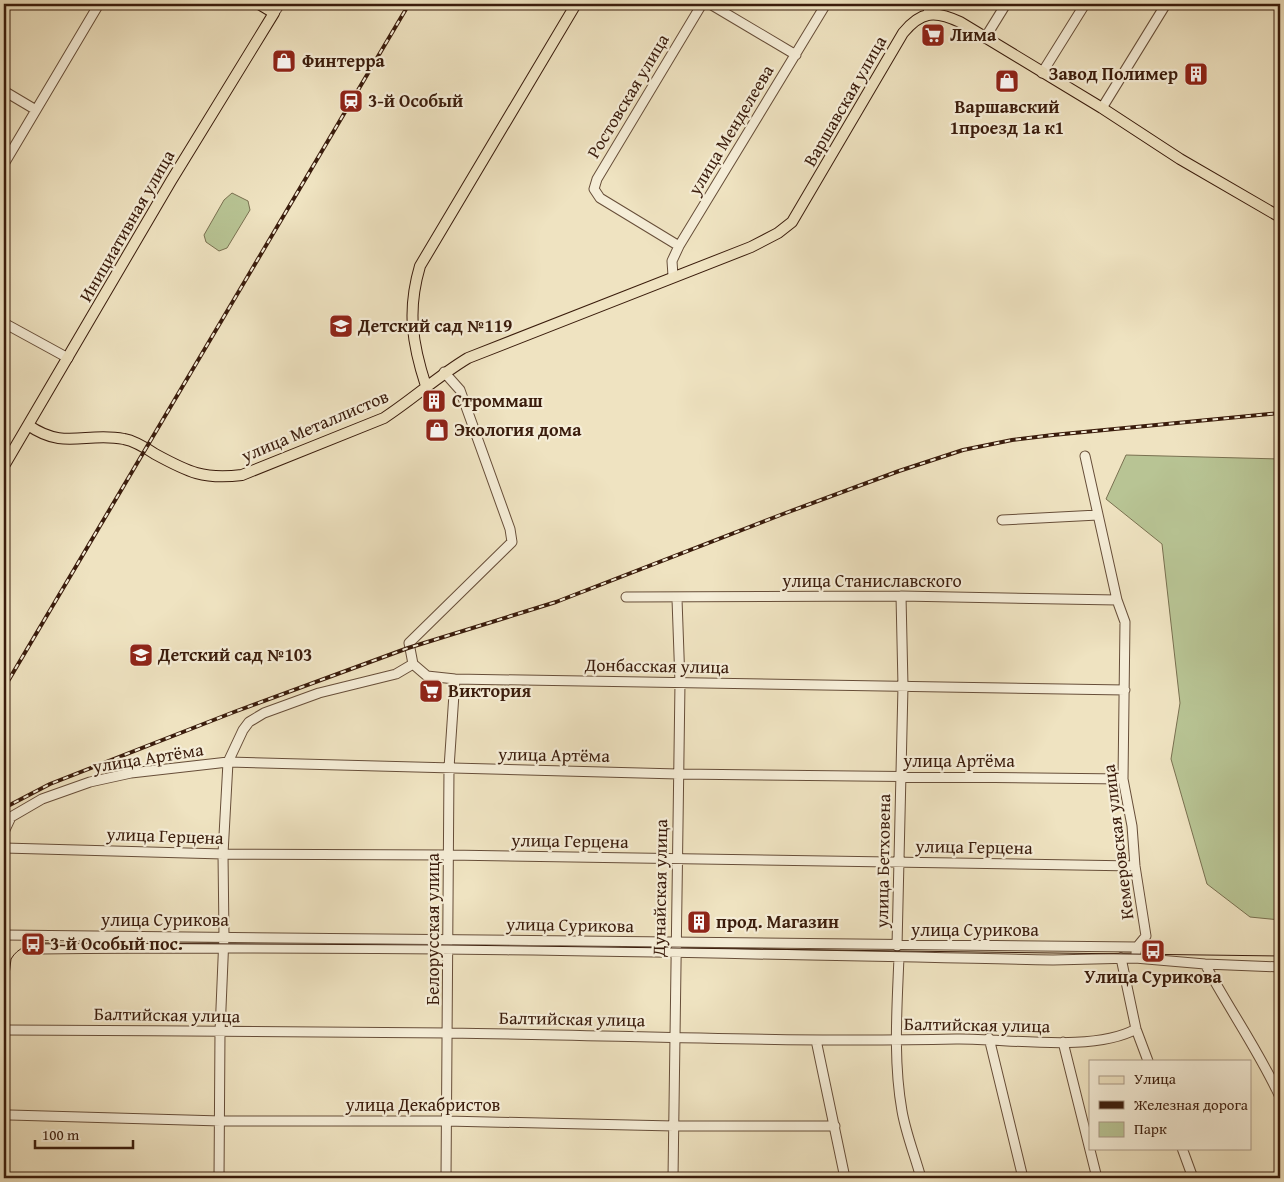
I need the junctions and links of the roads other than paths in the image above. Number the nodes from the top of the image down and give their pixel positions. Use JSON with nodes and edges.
{"nodes":[{"id":1,"x":99,"y":4,"type":"edge"},
{"id":2,"x":259,"y":4,"type":"edge"},
{"id":3,"x":576,"y":4,"type":"edge"},
{"id":4,"x":702,"y":4,"type":"edge"},
{"id":5,"x":710,"y":4,"type":"edge"},
{"id":6,"x":826,"y":4,"type":"edge"},
{"id":7,"x":928,"y":4,"type":"edge"},
{"id":8,"x":1006,"y":4,"type":"edge"},
{"id":9,"x":1085,"y":4,"type":"edge"},
{"id":10,"x":1166,"y":4,"type":"edge"},
{"id":11,"x":277,"y":8,"type":"edge"},
{"id":12,"x":929,"y":15,"type":"junction"},
{"id":13,"x":985,"y":38,"type":"junction"},
{"id":14,"x":796,"y":55,"type":"junction"},
{"id":15,"x":1042,"y":73,"type":"junction"},
{"id":16,"x":4,"y":91,"type":"edge"},
{"id":17,"x":1102,"y":108,"type":"junction"},
{"id":18,"x":36,"y":110,"type":"junction"},
{"id":19,"x":4,"y":164,"type":"edge"},
{"id":20,"x":1280,"y":217,"type":"edge"},
{"id":21,"x":792,"y":222,"type":"joint"},
{"id":22,"x":679,"y":246,"type":"junction"},
{"id":23,"x":674,"y":276,"type":"junction"},
{"id":24,"x":4,"y":323,"type":"edge"},
{"id":25,"x":68,"y":358,"type":"junction"},
{"id":26,"x":444,"y":372,"type":"junction"},
{"id":27,"x":426,"y":386,"type":"junction"},
{"id":28,"x":28,"y":425,"type":"junction"},
{"id":29,"x":1085,"y":456,"type":"dead end"},
{"id":30,"x":4,"y":466,"type":"edge"},
{"id":31,"x":1098,"y":515,"type":"junction"},
{"id":32,"x":1002,"y":520,"type":"dead end"},
{"id":33,"x":901,"y":596,"type":"junction"},
{"id":34,"x":626,"y":598,"type":"dead end"},
{"id":35,"x":677,"y":599,"type":"junction"},
{"id":36,"x":1117,"y":600,"type":"junction"},
{"id":37,"x":413,"y":664,"type":"junction"},
{"id":38,"x":455,"y":679,"type":"junction"},
{"id":39,"x":680,"y":683,"type":"junction"},
{"id":40,"x":903,"y":686,"type":"junction"},
{"id":41,"x":1125,"y":690,"type":"junction"},
{"id":42,"x":228,"y":762,"type":"junction"},
{"id":43,"x":450,"y":768,"type":"junction"},
{"id":44,"x":678,"y":774,"type":"junction"},
{"id":45,"x":901,"y":778,"type":"junction"},
{"id":46,"x":1123,"y":779,"type":"junction"},
{"id":47,"x":4,"y":832,"type":"edge"},
{"id":48,"x":4,"y":848,"type":"edge"},
{"id":49,"x":223,"y":854,"type":"junction"},
{"id":50,"x":449,"y":855,"type":"junction"},
{"id":51,"x":676,"y":859,"type":"junction"},
{"id":52,"x":899,"y":862,"type":"junction"},
{"id":53,"x":1135,"y":866,"type":"junction"},
{"id":54,"x":4,"y":935,"type":"edge"},
{"id":55,"x":224,"y":936,"type":"junction"},
{"id":56,"x":676,"y":943,"type":"junction"},
{"id":57,"x":448,"y":944,"type":"junction"},
{"id":58,"x":897,"y":946,"type":"junction"},
{"id":59,"x":224,"y":947,"type":"junction"},
{"id":60,"x":1137,"y":947,"type":"junction"},
{"id":61,"x":40,"y":949,"type":"dead end"},
{"id":62,"x":676,"y":953,"type":"junction"},
{"id":63,"x":899,"y":957,"type":"junction"},
{"id":64,"x":1121,"y":958,"type":"junction"},
{"id":65,"x":1135,"y":958,"type":"junction"},
{"id":66,"x":1205,"y":964,"type":"junction"},
{"id":67,"x":1280,"y":967,"type":"edge"},
{"id":68,"x":1136,"y":1029,"type":"junction"},
{"id":69,"x":5,"y":1030,"type":"dead end"},
{"id":70,"x":220,"y":1032,"type":"junction"},
{"id":71,"x":448,"y":1033,"type":"junction"},
{"id":72,"x":675,"y":1038,"type":"junction"},
{"id":73,"x":989,"y":1038,"type":"junction"},
{"id":74,"x":816,"y":1040,"type":"junction"},
{"id":75,"x":895,"y":1040,"type":"junction"},
{"id":76,"x":1063,"y":1042,"type":"junction"},
{"id":77,"x":1148,"y":1060,"type":"edge"},
{"id":78,"x":1280,"y":1097,"type":"edge"},
{"id":79,"x":10,"y":1115,"type":"dead end"},
{"id":80,"x":221,"y":1121,"type":"junction"},
{"id":81,"x":446,"y":1121,"type":"junction"},
{"id":82,"x":674,"y":1126,"type":"junction"},
{"id":83,"x":835,"y":1126,"type":"junction"},
{"id":84,"x":1089,"y":1146,"type":"edge"},
{"id":85,"x":1090,"y":1150,"type":"edge"},
{"id":86,"x":1183,"y":1150,"type":"edge"},
{"id":87,"x":219,"y":1178,"type":"edge"},
{"id":88,"x":446,"y":1178,"type":"edge"},
{"id":89,"x":673,"y":1178,"type":"edge"},
{"id":90,"x":845,"y":1178,"type":"edge"},
{"id":91,"x":921,"y":1178,"type":"edge"},
{"id":92,"x":1023,"y":1178,"type":"edge"},
{"id":93,"x":1097,"y":1178,"type":"edge"},
{"id":94,"x":1194,"y":1178,"type":"edge"}],
"edges":[{"from":1,"to":18,"type":"street"},
{"from":2,"to":11,"type":"main road"},
{"from":3,"to":27,"type":"main road"},
{"from":4,"to":22,"type":"street","name":"Ростовская улица"},
{"from":5,"to":14,"type":"street"},
{"from":6,"to":14,"type":"street","name":"улица Менделеева"},
{"from":7,"to":12,"type":"street"},
{"from":8,"to":13,"type":"street"},
{"from":9,"to":15,"type":"street"},
{"from":10,"to":17,"type":"street"},
{"from":11,"to":25,"type":"main road","name":"Инициативная улица"},
{"from":12,"to":13,"type":"main road"},
{"from":12,"to":21,"type":"main road","name":"Варшавская улица"},
{"from":13,"to":15,"type":"main road"},
{"from":14,"to":22,"type":"street","name":"улица Менделеева"},
{"from":15,"to":17,"type":"main road"},
{"from":16,"to":18,"type":"street"},
{"from":17,"to":20,"type":"main road"},
{"from":18,"to":19,"type":"street"},
{"from":21,"to":23,"type":"main road","name":"улица Металлистов"},
{"from":22,"to":23,"type":"street","name":"улица Менделеева"},
{"from":23,"to":26,"type":"main road","name":"улица Металлистов"},
{"from":24,"to":25,"type":"street"},
{"from":25,"to":28,"type":"main road","name":"Инициативная улица"},
{"from":26,"to":27,"type":"main road","name":"улица Металлистов"},
{"from":26,"to":37,"type":"street"},
{"from":27,"to":28,"type":"main road","name":"улица Металлистов"},
{"from":28,"to":30,"type":"main road","name":"Инициативная улица"},
{"from":29,"to":31,"type":"street","name":"Кемеровская улица"},
{"from":31,"to":32,"type":"street"},
{"from":31,"to":36,"type":"street","name":"Кемеровская улица"},
{"from":33,"to":35,"type":"street","name":"улица Станиславского"},
{"from":33,"to":36,"type":"street","name":"улица Станиславского"},
{"from":33,"to":40,"type":"street","name":"улица Бетховена"},
{"from":34,"to":35,"type":"street","name":"улица Станиславского"},
{"from":35,"to":39,"type":"street","name":"Дунайская улица"},
{"from":36,"to":41,"type":"street","name":"Кемеровская улица"},
{"from":37,"to":38,"type":"street","name":"Донбасская улица"},
{"from":37,"to":42,"type":"street"},
{"from":38,"to":39,"type":"street","name":"Донбасская улица"},
{"from":38,"to":43,"type":"street","name":"Белорусская улица"},
{"from":39,"to":40,"type":"street","name":"Донбасская улица"},
{"from":39,"to":44,"type":"street","name":"Дунайская улица"},
{"from":40,"to":41,"type":"street","name":"Донбасская улица"},
{"from":40,"to":45,"type":"street","name":"улица Бетховена"},
{"from":41,"to":46,"type":"street","name":"Кемеровская улица"},
{"from":42,"to":43,"type":"street","name":"улица Артёма"},
{"from":42,"to":47,"type":"street","name":"улица Артёма"},
{"from":42,"to":49,"type":"street"},
{"from":43,"to":44,"type":"street","name":"улица Артёма"},
{"from":43,"to":50,"type":"street","name":"Белорусская улица"},
{"from":44,"to":45,"type":"street","name":"улица Артёма"},
{"from":44,"to":51,"type":"street","name":"Дунайская улица"},
{"from":45,"to":46,"type":"street","name":"улица Артёма"},
{"from":45,"to":52,"type":"street","name":"улица Бетховена"},
{"from":46,"to":53,"type":"street","name":"Кемеровская улица"},
{"from":48,"to":49,"type":"street","name":"улица Герцена"},
{"from":49,"to":50,"type":"street","name":"улица Герцена"},
{"from":49,"to":55,"type":"street"},
{"from":50,"to":51,"type":"street","name":"улица Герцена"},
{"from":50,"to":57,"type":"street","name":"Белорусская улица"},
{"from":51,"to":52,"type":"street","name":"улица Герцена"},
{"from":51,"to":56,"type":"street","name":"Дунайская улица"},
{"from":52,"to":53,"type":"street","name":"улица Герцена"},
{"from":52,"to":58,"type":"street","name":"улица Бетховена"},
{"from":53,"to":60,"type":"street","name":"Кемеровская улица"},
{"from":54,"to":55,"type":"street","name":"улица Сурикова"},
{"from":55,"to":57,"type":"street","name":"улица Сурикова"},
{"from":55,"to":59,"type":"street"},
{"from":56,"to":57,"type":"street","name":"улица Сурикова"},
{"from":56,"to":58,"type":"street","name":"улица Сурикова"},
{"from":56,"to":62,"type":"street","name":"Дунайская улица"},
{"from":57,"to":59,"type":"street","name":"улица Сурикова"},
{"from":57,"to":62,"type":"street","name":"улица Сурикова"},
{"from":57,"to":71,"type":"street","name":"Белорусская улица"},
{"from":58,"to":60,"type":"street","name":"улица Сурикова"},
{"from":59,"to":61,"type":"street","name":"улица Сурикова"},
{"from":59,"to":70,"type":"street"},
{"from":60,"to":65,"type":"street","name":"Кемеровская улица"},
{"from":62,"to":63,"type":"street","name":"улица Сурикова"},
{"from":62,"to":72,"type":"street","name":"Дунайская улица"},
{"from":63,"to":64,"type":"street","name":"улица Сурикова"},
{"from":63,"to":75,"type":"street"},
{"from":64,"to":65,"type":"street","name":"улица Сурикова"},
{"from":64,"to":68,"type":"street"},
{"from":65,"to":66,"type":"street","name":"улица Сурикова"},
{"from":66,"to":67,"type":"street","name":"улица Сурикова"},
{"from":66,"to":78,"type":"street"},
{"from":68,"to":76,"type":"street","name":"Балтийская улица"},
{"from":68,"to":77,"type":"street"},
{"from":69,"to":70,"type":"street","name":"Балтийская улица"},
{"from":70,"to":71,"type":"street","name":"Балтийская улица"},
{"from":70,"to":80,"type":"street"},
{"from":71,"to":72,"type":"street","name":"Балтийская улица"},
{"from":71,"to":81,"type":"street","name":"Белорусская улица"},
{"from":72,"to":74,"type":"street","name":"Балтийская улица"},
{"from":72,"to":82,"type":"street","name":"Дунайская улица"},
{"from":73,"to":75,"type":"street","name":"Балтийская улица"},
{"from":73,"to":76,"type":"street","name":"Балтийская улица"},
{"from":73,"to":92,"type":"street"},
{"from":74,"to":75,"type":"street","name":"Балтийская улица"},
{"from":74,"to":83,"type":"street"},
{"from":75,"to":91,"type":"street"},
{"from":76,"to":84,"type":"street"},
{"from":79,"to":80,"type":"street","name":"улица Декабристов"},
{"from":80,"to":81,"type":"street","name":"улица Декабристов"},
{"from":80,"to":87,"type":"street"},
{"from":81,"to":82,"type":"street","name":"улица Декабристов"},
{"from":81,"to":88,"type":"street","name":"Белорусская улица"},
{"from":82,"to":83,"type":"street","name":"улица Декабристов"},
{"from":82,"to":89,"type":"street","name":"Дунайская улица"},
{"from":83,"to":90,"type":"street"},
{"from":85,"to":93,"type":"street"},
{"from":86,"to":94,"type":"street"}]}
